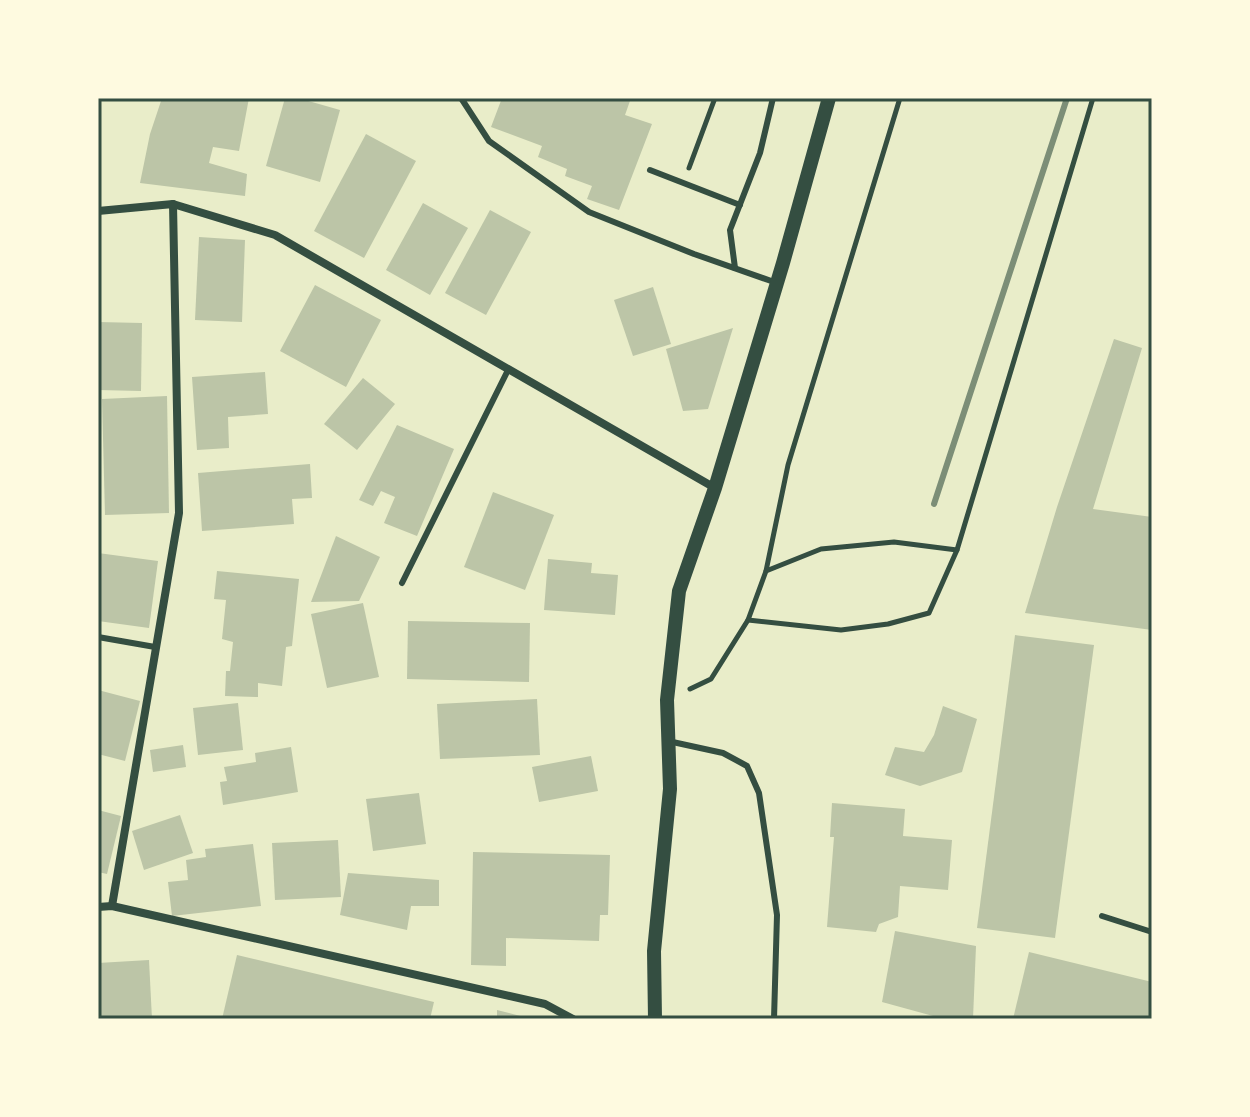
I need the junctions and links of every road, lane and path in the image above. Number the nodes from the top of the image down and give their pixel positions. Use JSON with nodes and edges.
{"nodes":[{"id":1,"x":461,"y":98,"type":"edge"},
{"id":2,"x":715,"y":98,"type":"edge"},
{"id":3,"x":773,"y":98,"type":"edge"},
{"id":4,"x":829,"y":98,"type":"edge"},
{"id":5,"x":900,"y":98,"type":"edge"},
{"id":6,"x":1093,"y":98,"type":"edge"},
{"id":7,"x":697,"y":147,"type":"dead end"},
{"id":8,"x":650,"y":170,"type":"dead end"},
{"id":9,"x":173,"y":204,"type":"junction"},
{"id":10,"x":740,"y":205,"type":"junction"},
{"id":11,"x":98,"y":211,"type":"edge"},
{"id":12,"x":735,"y":268,"type":"junction"},
{"id":13,"x":777,"y":283,"type":"junction"},
{"id":14,"x":508,"y":370,"type":"junction"},
{"id":15,"x":715,"y":488,"type":"junction"},
{"id":16,"x":957,"y":550,"type":"junction"},
{"id":17,"x":766,"y":571,"type":"junction"},
{"id":18,"x":402,"y":583,"type":"dead end"},
{"id":19,"x":748,"y":620,"type":"junction"},
{"id":20,"x":98,"y":637,"type":"edge"},
{"id":21,"x":155,"y":647,"type":"junction"},
{"id":22,"x":667,"y":700,"type":"junction"},
{"id":23,"x":668,"y":741,"type":"junction"},
{"id":24,"x":112,"y":906,"type":"junction"},
{"id":25,"x":98,"y":907,"type":"edge"},
{"id":26,"x":1102,"y":916,"type":"dead end"},
{"id":27,"x":1152,"y":932,"type":"edge"},
{"id":28,"x":573,"y":1019,"type":"edge"},
{"id":29,"x":655,"y":1019,"type":"edge"},
{"id":30,"x":774,"y":1019,"type":"edge"}],
"edges":[{"from":1,"to":12,"type":"lane"},
{"from":2,"to":7,"type":"path"},
{"from":3,"to":10,"type":"lane"},
{"from":4,"to":13,"type":"street"},
{"from":5,"to":17,"type":"path"},
{"from":6,"to":16,"type":"path"},
{"from":8,"to":10,"type":"lane"},
{"from":9,"to":11,"type":"street"},
{"from":9,"to":14,"type":"street"},
{"from":9,"to":21,"type":"street"},
{"from":10,"to":12,"type":"lane"},
{"from":12,"to":13,"type":"lane"},
{"from":13,"to":15,"type":"street"},
{"from":14,"to":15,"type":"street"},
{"from":14,"to":18,"type":"lane"},
{"from":15,"to":22,"type":"street"},
{"from":16,"to":17,"type":"path"},
{"from":16,"to":19,"type":"path"},
{"from":17,"to":19,"type":"path"},
{"from":19,"to":22,"type":"path"},
{"from":20,"to":21,"type":"lane"},
{"from":21,"to":24,"type":"street"},
{"from":22,"to":23,"type":"street"},
{"from":23,"to":29,"type":"street"},
{"from":23,"to":30,"type":"lane"},
{"from":24,"to":25,"type":"street"},
{"from":24,"to":28,"type":"street"},
{"from":26,"to":27,"type":"lane"}]}
